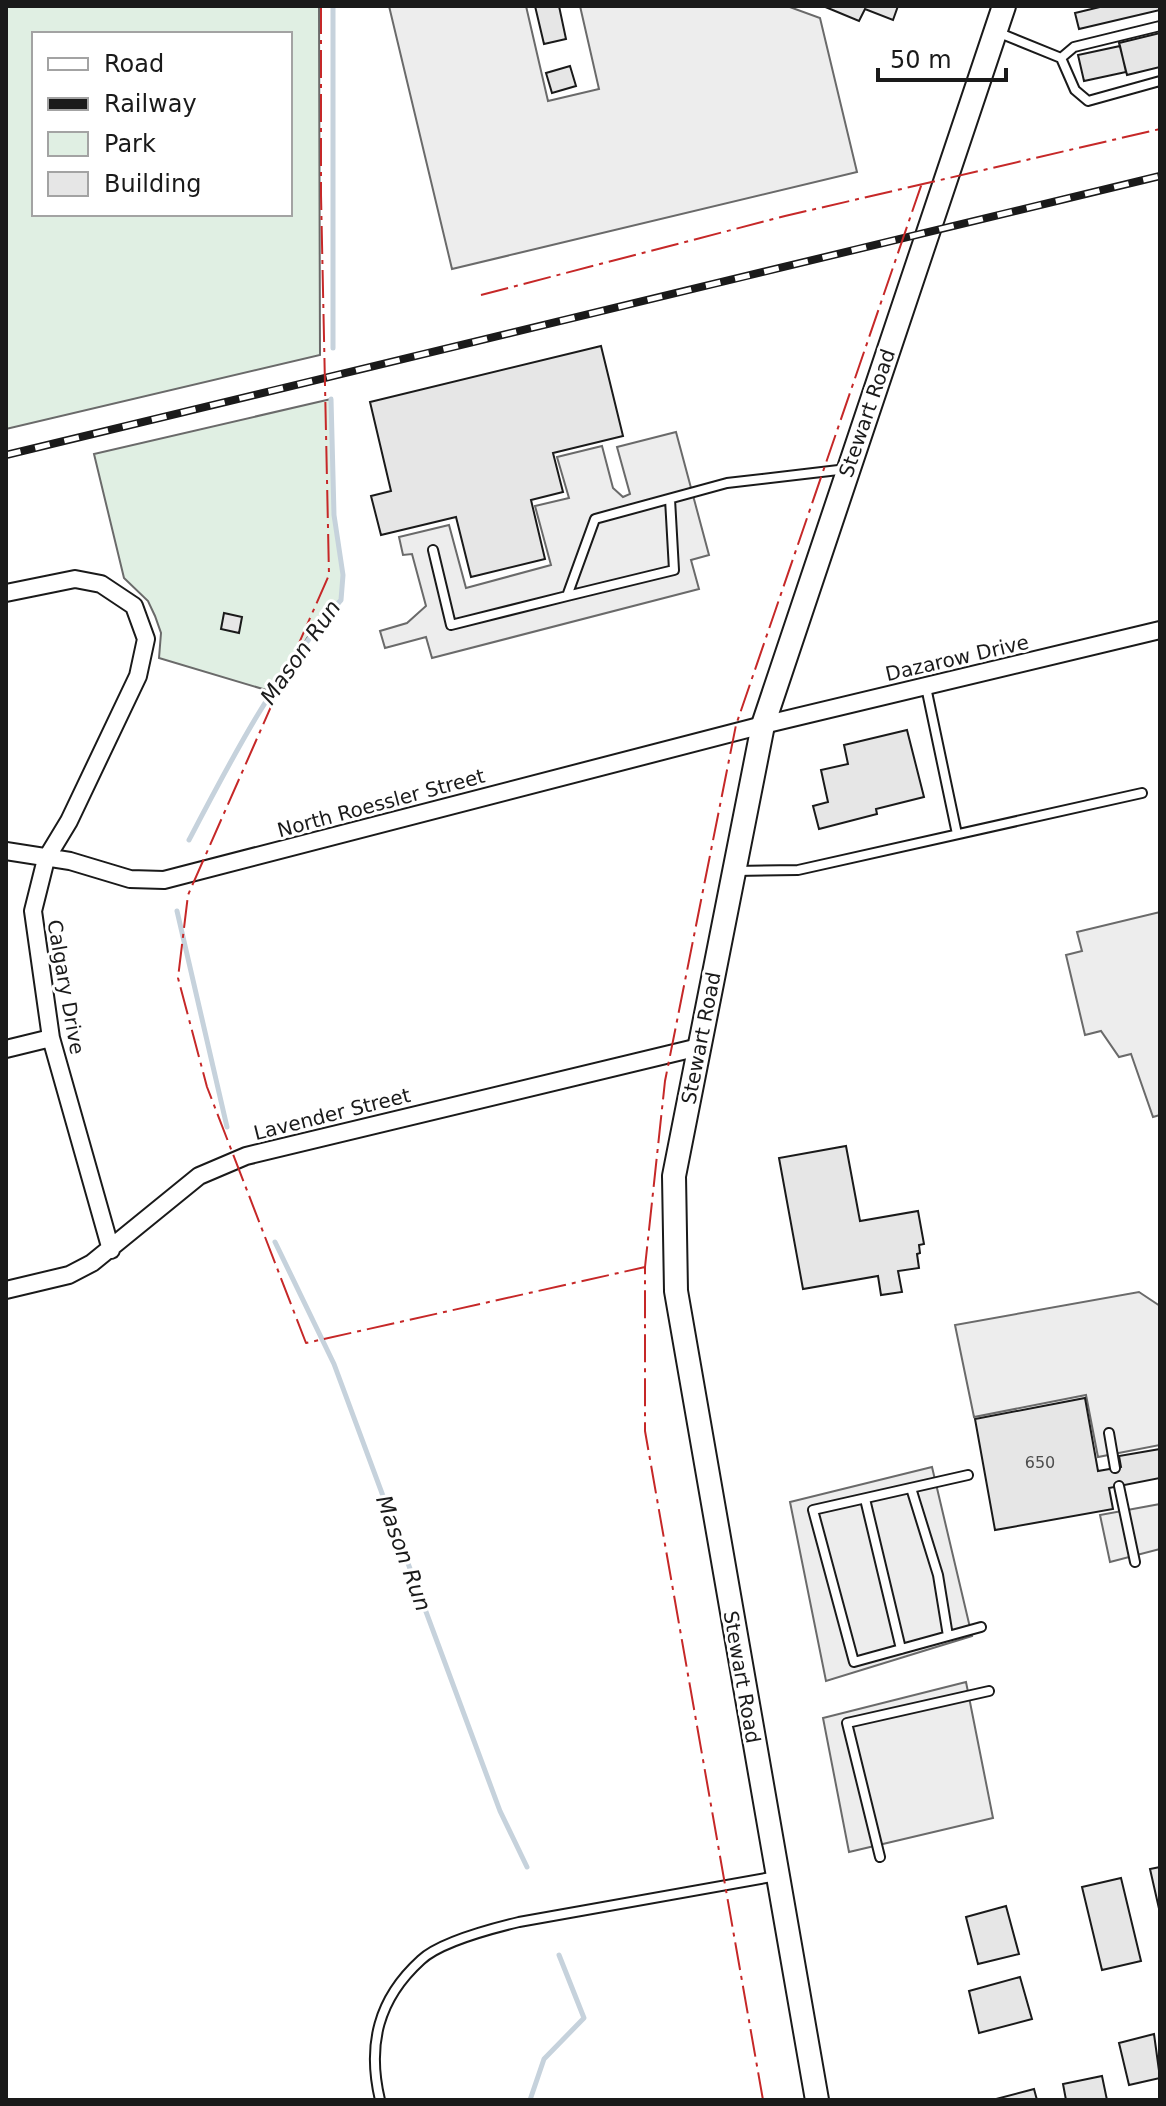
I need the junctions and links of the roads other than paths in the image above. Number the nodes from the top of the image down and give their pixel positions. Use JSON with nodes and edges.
{"nodes":[{"id":1,"x":1004,"y":6,"type":"edge"},
{"id":2,"x":1160,"y":26,"type":"edge"},
{"id":3,"x":996,"y":32,"type":"junction"},
{"id":4,"x":1061,"y":58,"type":"junction"},
{"id":5,"x":1160,"y":81,"type":"edge"},
{"id":6,"x":848,"y":469,"type":"junction"},
{"id":7,"x":670,"y":499,"type":"junction"},
{"id":8,"x":433,"y":550,"type":"dead end"},
{"id":9,"x":6,"y":593,"type":"edge"},
{"id":10,"x":567,"y":596,"type":"junction"},
{"id":11,"x":1160,"y":630,"type":"edge"},
{"id":12,"x":925,"y":686,"type":"junction"},
{"id":13,"x":763,"y":725,"type":"junction"},
{"id":14,"x":1142,"y":793,"type":"dead end"},
{"id":15,"x":957,"y":834,"type":"junction"},
{"id":16,"x":6,"y":851,"type":"edge"},
{"id":17,"x":46,"y":859,"type":"junction"},
{"id":18,"x":734,"y":871,"type":"junction"},
{"id":19,"x":51,"y":1038,"type":"junction"},
{"id":20,"x":699,"y":1047,"type":"junction"},
{"id":21,"x":6,"y":1049,"type":"edge"},
{"id":22,"x":111,"y":1250,"type":"junction"},
{"id":23,"x":6,"y":1290,"type":"edge"},
{"id":24,"x":1109,"y":1433,"type":"dead end"},
{"id":25,"x":1115,"y":1468,"type":"dead end"},
{"id":26,"x":968,"y":1475,"type":"dead end"},
{"id":27,"x":1119,"y":1486,"type":"dead end"},
{"id":28,"x":911,"y":1488,"type":"junction"},
{"id":29,"x":865,"y":1499,"type":"junction"},
{"id":30,"x":1135,"y":1562,"type":"dead end"},
{"id":31,"x":981,"y":1627,"type":"dead end"},
{"id":32,"x":948,"y":1636,"type":"junction"},
{"id":33,"x":901,"y":1649,"type":"junction"},
{"id":34,"x":989,"y":1691,"type":"dead end"},
{"id":35,"x":880,"y":1857,"type":"dead end"},
{"id":36,"x":777,"y":1876,"type":"junction"},
{"id":37,"x":380,"y":2100,"type":"edge"},
{"id":38,"x":817,"y":2100,"type":"edge"}],
"edges":[{"from":1,"to":3,"type":"street","name":"Stewart Road"},
{"from":2,"to":4,"type":"lane"},
{"from":3,"to":4,"type":"lane"},
{"from":3,"to":6,"type":"street","name":"Stewart Road"},
{"from":4,"to":5,"type":"lane"},
{"from":6,"to":7,"type":"lane"},
{"from":6,"to":13,"type":"street","name":"Stewart Road"},
{"from":7,"to":10,"type":"lane"},
{"from":7,"to":10,"type":"lane"},
{"from":8,"to":10,"type":"lane"},
{"from":9,"to":17,"type":"street","name":"Calgary Drive"},
{"from":11,"to":12,"type":"street","name":"Dazarow Drive"},
{"from":12,"to":13,"type":"street","name":"Dazarow Drive"},
{"from":12,"to":15,"type":"lane"},
{"from":13,"to":17,"type":"street","name":"North Roessler Street"},
{"from":13,"to":18,"type":"street","name":"Stewart Road"},
{"from":14,"to":15,"type":"lane"},
{"from":15,"to":18,"type":"lane"},
{"from":16,"to":17,"type":"street","name":"North Roessler Street"},
{"from":17,"to":19,"type":"street","name":"Calgary Drive"},
{"from":18,"to":20,"type":"street","name":"Stewart Road"},
{"from":19,"to":21,"type":"street"},
{"from":19,"to":22,"type":"street","name":"Calgary Drive"},
{"from":20,"to":22,"type":"street","name":"Lavender Street"},
{"from":20,"to":36,"type":"street","name":"Stewart Road"},
{"from":22,"to":23,"type":"street","name":"Lavender Street"},
{"from":24,"to":25,"type":"lane"},
{"from":26,"to":28,"type":"lane"},
{"from":27,"to":30,"type":"lane"},
{"from":28,"to":29,"type":"lane"},
{"from":28,"to":32,"type":"lane"},
{"from":29,"to":33,"type":"lane"},
{"from":29,"to":33,"type":"lane"},
{"from":31,"to":32,"type":"lane"},
{"from":32,"to":33,"type":"lane"},
{"from":34,"to":35,"type":"lane"},
{"from":36,"to":37,"type":"lane"},
{"from":36,"to":38,"type":"street","name":"Stewart Road"}]}
